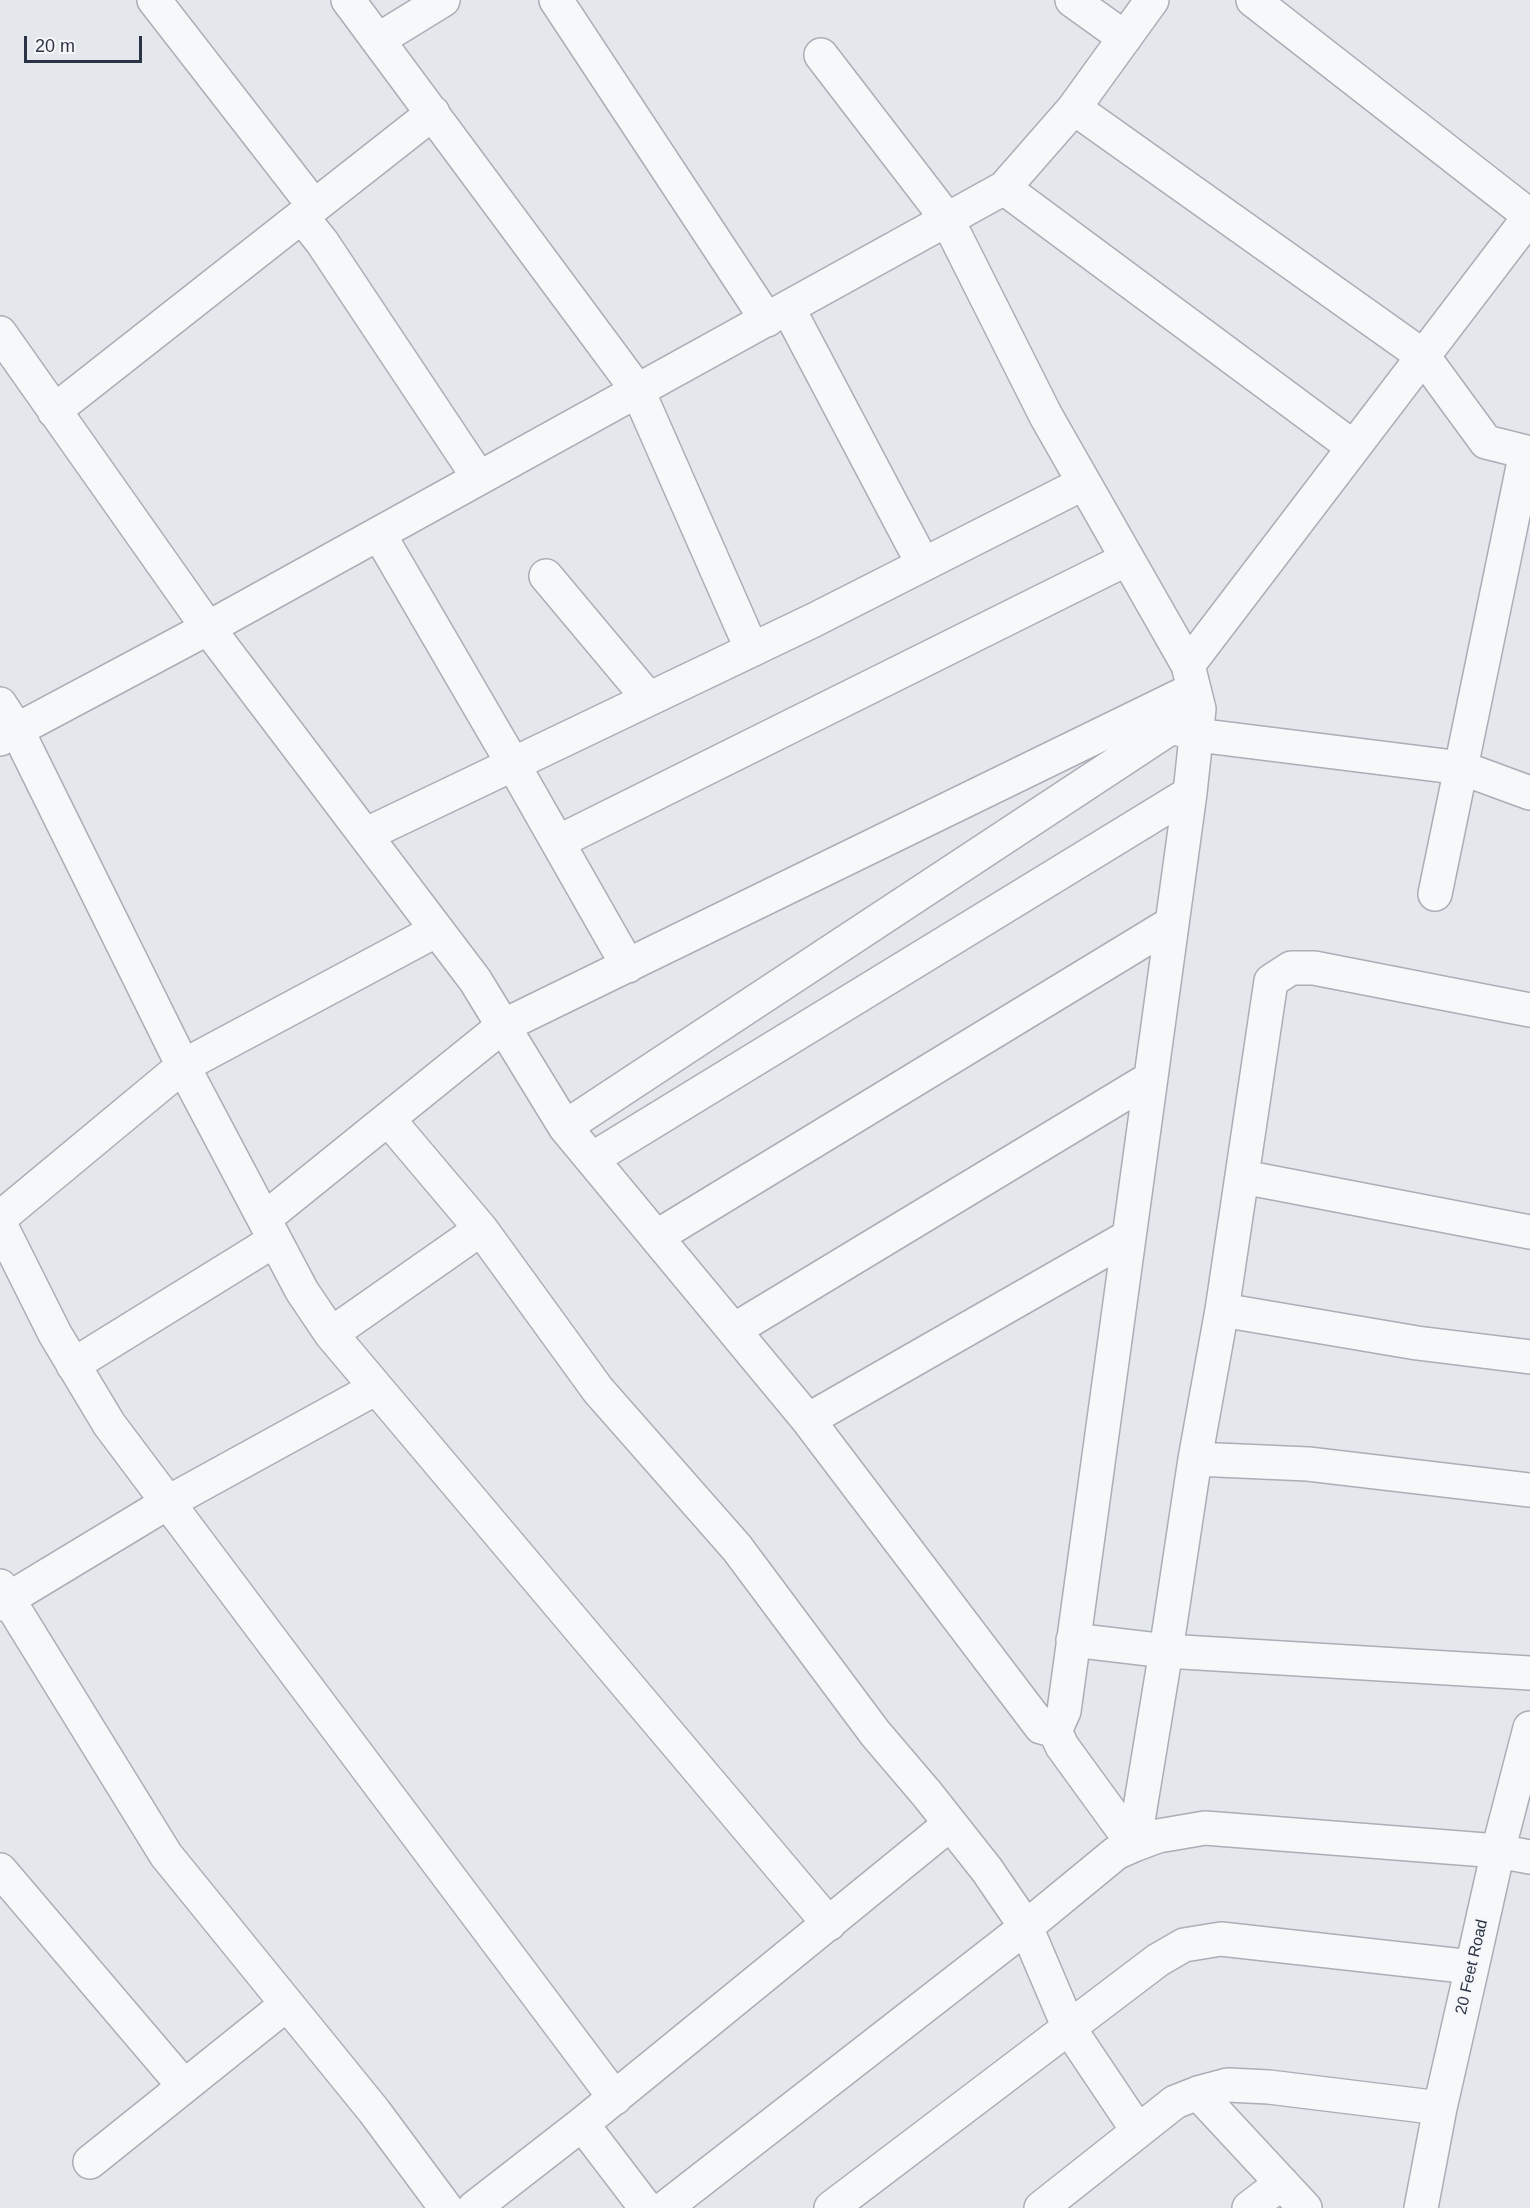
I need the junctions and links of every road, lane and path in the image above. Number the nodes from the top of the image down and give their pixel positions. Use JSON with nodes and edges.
{"nodes":[{"id":1,"x":154,"y":0,"type":"edge"},
{"id":2,"x":348,"y":0,"type":"edge"},
{"id":3,"x":443,"y":0,"type":"edge"},
{"id":4,"x":556,"y":0,"type":"edge"},
{"id":5,"x":1072,"y":0,"type":"edge"},
{"id":6,"x":1152,"y":0,"type":"edge"},
{"id":7,"x":1254,"y":0,"type":"edge"},
{"id":8,"x":1125,"y":38,"type":"junction"},
{"id":9,"x":378,"y":40,"type":"junction"},
{"id":10,"x":821,"y":55,"type":"dead end"},
{"id":11,"x":1074,"y":108,"type":"junction"},
{"id":12,"x":433,"y":113,"type":"junction"},
{"id":13,"x":1004,"y":188,"type":"junction"},
{"id":14,"x":308,"y":211,"type":"junction"},
{"id":15,"x":1530,"y":216,"type":"edge"},
{"id":16,"x":948,"y":219,"type":"junction"},
{"id":17,"x":777,"y":314,"type":"junction"},
{"id":18,"x":0,"y":333,"type":"edge"},
{"id":19,"x":1423,"y":357,"type":"junction"},
{"id":20,"x":638,"y":391,"type":"junction"},
{"id":21,"x":54,"y":411,"type":"junction"},
{"id":22,"x":1353,"y":447,"type":"junction"},
{"id":23,"x":1528,"y":453,"type":"edge"},
{"id":24,"x":480,"y":478,"type":"junction"},
{"id":25,"x":1084,"y":483,"type":"junction"},
{"id":26,"x":379,"y":534,"type":"junction"},
{"id":27,"x":1127,"y":559,"type":"junction"},
{"id":28,"x":923,"y":564,"type":"junction"},
{"id":29,"x":546,"y":576,"type":"dead end"},
{"id":30,"x":208,"y":628,"type":"junction"},
{"id":31,"x":752,"y":650,"type":"junction"},
{"id":32,"x":649,"y":699,"type":"junction"},
{"id":33,"x":1190,"y":705,"type":"junction"},
{"id":34,"x":6,"y":724,"type":"edge"},
{"id":35,"x":513,"y":764,"type":"junction"},
{"id":36,"x":1462,"y":768,"type":"junction"},
{"id":37,"x":1190,"y":793,"type":"junction"},
{"id":38,"x":1530,"y":793,"type":"edge"},
{"id":39,"x":365,"y":835,"type":"junction"},
{"id":40,"x":558,"y":842,"type":"junction"},
{"id":41,"x":1435,"y":894,"type":"dead end"},
{"id":42,"x":1172,"y":923,"type":"junction"},
{"id":43,"x":437,"y":930,"type":"junction"},
{"id":44,"x":628,"y":966,"type":"junction"},
{"id":45,"x":1530,"y":1010,"type":"edge"},
{"id":46,"x":503,"y":1026,"type":"junction"},
{"id":47,"x":183,"y":1066,"type":"junction"},
{"id":48,"x":1151,"y":1078,"type":"junction"},
{"id":49,"x":388,"y":1119,"type":"junction"},
{"id":50,"x":565,"y":1127,"type":"junction"},
{"id":51,"x":592,"y":1159,"type":"junction"},
{"id":52,"x":1243,"y":1177,"type":"junction"},
{"id":53,"x":0,"y":1218,"type":"edge"},
{"id":54,"x":0,"y":1224,"type":"edge"},
{"id":55,"x":269,"y":1229,"type":"junction"},
{"id":56,"x":481,"y":1229,"type":"junction"},
{"id":57,"x":1530,"y":1232,"type":"edge"},
{"id":58,"x":656,"y":1237,"type":"junction"},
{"id":59,"x":1128,"y":1237,"type":"junction"},
{"id":60,"x":1222,"y":1310,"type":"junction"},
{"id":61,"x":734,"y":1330,"type":"junction"},
{"id":62,"x":331,"y":1334,"type":"junction"},
{"id":63,"x":1530,"y":1357,"type":"edge"},
{"id":64,"x":73,"y":1365,"type":"junction"},
{"id":65,"x":376,"y":1388,"type":"junction"},
{"id":66,"x":808,"y":1420,"type":"junction"},
{"id":67,"x":1195,"y":1459,"type":"junction"},
{"id":68,"x":1530,"y":1490,"type":"edge"},
{"id":69,"x":167,"y":1503,"type":"junction"},
{"id":70,"x":2,"y":1597,"type":"edge"},
{"id":71,"x":1072,"y":1640,"type":"junction"},
{"id":72,"x":1166,"y":1652,"type":"junction"},
{"id":73,"x":1530,"y":1673,"type":"edge"},
{"id":74,"x":1530,"y":1728,"type":"edge"},
{"id":75,"x":1055,"y":1731,"type":"junction"},
{"id":76,"x":950,"y":1824,"type":"junction"},
{"id":77,"x":1134,"y":1845,"type":"junction"},
{"id":78,"x":1498,"y":1851,"type":"junction"},
{"id":79,"x":1530,"y":1857,"type":"edge"},
{"id":80,"x":0,"y":1870,"type":"edge"},
{"id":81,"x":829,"y":1924,"type":"junction"},
{"id":82,"x":1026,"y":1927,"type":"junction"},
{"id":83,"x":1472,"y":1967,"type":"junction"},
{"id":84,"x":287,"y":2004,"type":"junction"},
{"id":85,"x":1069,"y":2028,"type":"junction"},
{"id":86,"x":184,"y":2086,"type":"junction"},
{"id":87,"x":1198,"y":2092,"type":"junction"},
{"id":88,"x":615,"y":2098,"type":"junction"},
{"id":89,"x":1440,"y":2109,"type":"junction"},
{"id":90,"x":582,"y":2124,"type":"junction"},
{"id":91,"x":1138,"y":2131,"type":"junction"},
{"id":92,"x":90,"y":2162,"type":"dead end"},
{"id":93,"x":1282,"y":2182,"type":"junction"},
{"id":94,"x":446,"y":2208,"type":"edge"},
{"id":95,"x":474,"y":2208,"type":"edge"},
{"id":96,"x":646,"y":2208,"type":"edge"},
{"id":97,"x":665,"y":2208,"type":"edge"},
{"id":98,"x":831,"y":2208,"type":"edge"},
{"id":99,"x":1041,"y":2208,"type":"edge"},
{"id":100,"x":1249,"y":2208,"type":"edge"},
{"id":101,"x":1305,"y":2208,"type":"edge"},
{"id":102,"x":1421,"y":2208,"type":"edge"}],
"edges":[{"from":1,"to":14,"type":"street"},
{"from":2,"to":9,"type":"street"},
{"from":3,"to":9,"type":"street"},
{"from":4,"to":17,"type":"street"},
{"from":5,"to":8,"type":"street"},
{"from":6,"to":8,"type":"street"},
{"from":7,"to":15,"type":"street"},
{"from":8,"to":11,"type":"street"},
{"from":9,"to":12,"type":"street"},
{"from":10,"to":16,"type":"street"},
{"from":11,"to":13,"type":"street"},
{"from":11,"to":19,"type":"street"},
{"from":12,"to":14,"type":"street"},
{"from":12,"to":20,"type":"street"},
{"from":13,"to":16,"type":"street"},
{"from":13,"to":22,"type":"street"},
{"from":14,"to":21,"type":"street"},
{"from":14,"to":24,"type":"street"},
{"from":15,"to":19,"type":"street"},
{"from":16,"to":17,"type":"street"},
{"from":16,"to":25,"type":"street"},
{"from":17,"to":20,"type":"street"},
{"from":17,"to":28,"type":"street"},
{"from":18,"to":21,"type":"street"},
{"from":19,"to":22,"type":"street"},
{"from":19,"to":23,"type":"street"},
{"from":20,"to":24,"type":"street"},
{"from":20,"to":31,"type":"street"},
{"from":21,"to":30,"type":"street"},
{"from":22,"to":33,"type":"street"},
{"from":23,"to":36,"type":"street"},
{"from":24,"to":26,"type":"street"},
{"from":25,"to":27,"type":"street"},
{"from":25,"to":28,"type":"street"},
{"from":26,"to":30,"type":"street"},
{"from":26,"to":35,"type":"street"},
{"from":27,"to":33,"type":"street"},
{"from":27,"to":40,"type":"street"},
{"from":28,"to":31,"type":"street"},
{"from":29,"to":32,"type":"street"},
{"from":30,"to":34,"type":"street"},
{"from":30,"to":39,"type":"street"},
{"from":31,"to":32,"type":"street"},
{"from":32,"to":35,"type":"street"},
{"from":33,"to":36,"type":"street"},
{"from":33,"to":37,"type":"street"},
{"from":33,"to":44,"type":"street"},
{"from":33,"to":50,"type":"street"},
{"from":34,"to":47,"type":"street"},
{"from":35,"to":39,"type":"street"},
{"from":35,"to":40,"type":"street"},
{"from":36,"to":38,"type":"street"},
{"from":36,"to":41,"type":"street"},
{"from":37,"to":42,"type":"street"},
{"from":37,"to":51,"type":"street"},
{"from":39,"to":43,"type":"street"},
{"from":40,"to":44,"type":"street"},
{"from":42,"to":48,"type":"street"},
{"from":42,"to":58,"type":"street"},
{"from":43,"to":46,"type":"street"},
{"from":43,"to":47,"type":"street"},
{"from":44,"to":46,"type":"street"},
{"from":45,"to":52,"type":"street"},
{"from":46,"to":49,"type":"street"},
{"from":46,"to":50,"type":"street"},
{"from":47,"to":53,"type":"street"},
{"from":47,"to":55,"type":"street"},
{"from":48,"to":59,"type":"street"},
{"from":48,"to":61,"type":"street"},
{"from":49,"to":55,"type":"street"},
{"from":49,"to":56,"type":"street"},
{"from":50,"to":51,"type":"street"},
{"from":51,"to":58,"type":"street"},
{"from":52,"to":57,"type":"street"},
{"from":52,"to":60,"type":"street"},
{"from":54,"to":64,"type":"street"},
{"from":55,"to":62,"type":"street"},
{"from":55,"to":64,"type":"street"},
{"from":56,"to":62,"type":"street"},
{"from":56,"to":76,"type":"street"},
{"from":58,"to":61,"type":"street"},
{"from":59,"to":66,"type":"street"},
{"from":59,"to":71,"type":"street"},
{"from":60,"to":63,"type":"street"},
{"from":60,"to":67,"type":"street"},
{"from":61,"to":66,"type":"street"},
{"from":62,"to":65,"type":"street"},
{"from":64,"to":69,"type":"street"},
{"from":65,"to":69,"type":"street"},
{"from":65,"to":81,"type":"street"},
{"from":66,"to":75,"type":"street"},
{"from":67,"to":68,"type":"street"},
{"from":67,"to":72,"type":"street"},
{"from":69,"to":70,"type":"street"},
{"from":69,"to":88,"type":"street"},
{"from":70,"to":84,"type":"street"},
{"from":71,"to":72,"type":"street"},
{"from":71,"to":75,"type":"street"},
{"from":72,"to":73,"type":"street"},
{"from":72,"to":77,"type":"street"},
{"from":74,"to":78,"type":"street","name":"20 Feet Road"},
{"from":75,"to":77,"type":"street"},
{"from":76,"to":81,"type":"street"},
{"from":76,"to":82,"type":"street"},
{"from":77,"to":78,"type":"street"},
{"from":77,"to":82,"type":"street"},
{"from":78,"to":79,"type":"street"},
{"from":78,"to":83,"type":"street","name":"20 Feet Road"},
{"from":80,"to":86,"type":"street"},
{"from":81,"to":88,"type":"street"},
{"from":82,"to":85,"type":"street"},
{"from":82,"to":97,"type":"street"},
{"from":83,"to":85,"type":"street"},
{"from":83,"to":89,"type":"street","name":"20 Feet Road"},
{"from":84,"to":86,"type":"street"},
{"from":84,"to":94,"type":"street"},
{"from":85,"to":91,"type":"street"},
{"from":85,"to":98,"type":"street"},
{"from":86,"to":92,"type":"street"},
{"from":87,"to":89,"type":"street"},
{"from":87,"to":91,"type":"street"},
{"from":87,"to":93,"type":"street"},
{"from":88,"to":90,"type":"street"},
{"from":89,"to":102,"type":"street","name":"20 Feet Road"},
{"from":90,"to":95,"type":"street"},
{"from":90,"to":96,"type":"street"},
{"from":91,"to":99,"type":"street"},
{"from":93,"to":100,"type":"street"},
{"from":93,"to":101,"type":"street"}]}
